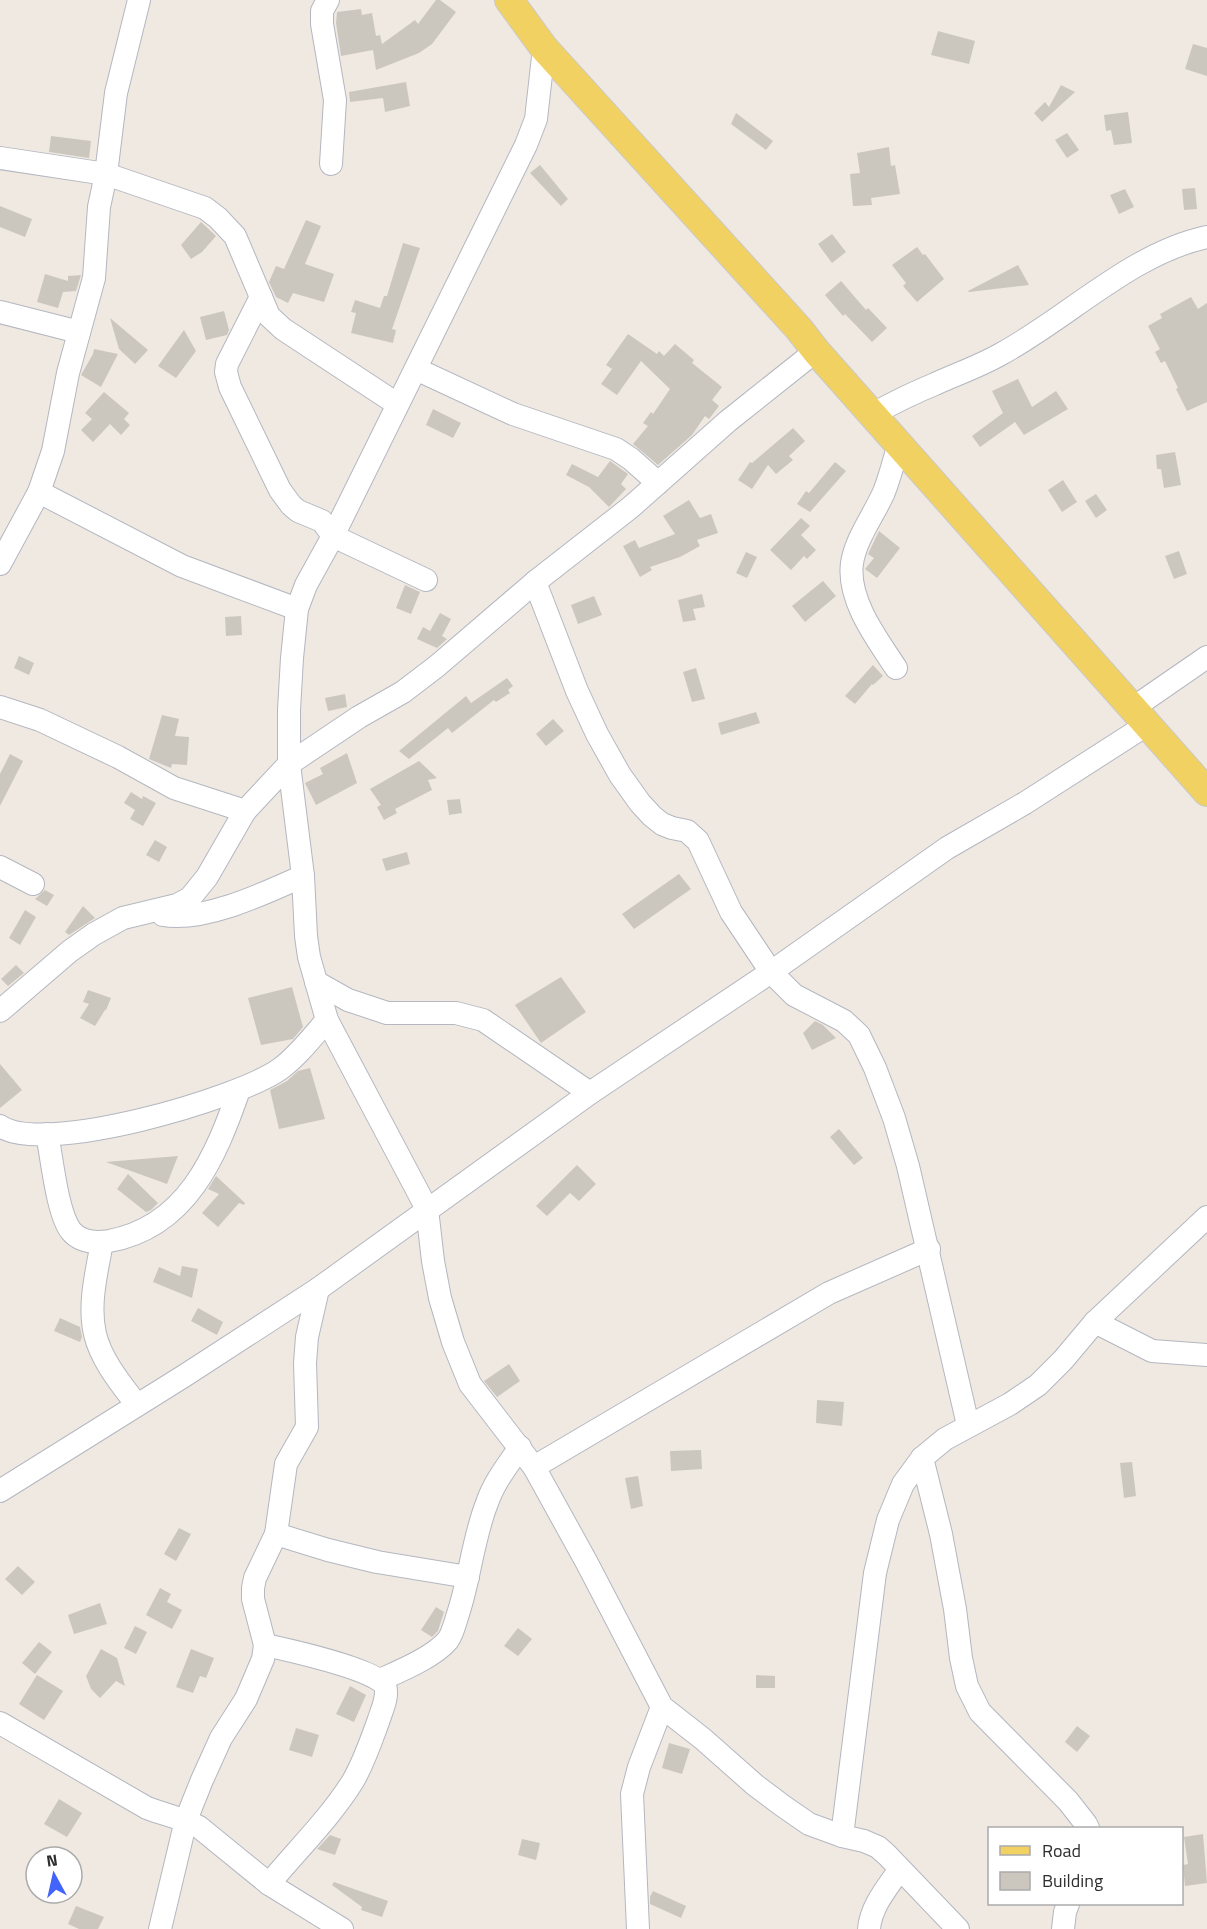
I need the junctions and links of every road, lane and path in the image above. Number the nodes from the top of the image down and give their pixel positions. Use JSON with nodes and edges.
{"nodes":[{"id":1,"x":139,"y":0,"type":"edge"},
{"id":2,"x":328,"y":0,"type":"edge"},
{"id":3,"x":509,"y":0,"type":"edge"},
{"id":4,"x":544,"y":48,"type":"junction"},
{"id":5,"x":0,"y":158,"type":"edge"},
{"id":6,"x":331,"y":164,"type":"dead end"},
{"id":7,"x":106,"y":174,"type":"junction"},
{"id":8,"x":1207,"y":237,"type":"edge"},
{"id":9,"x":261,"y":297,"type":"junction"},
{"id":10,"x":0,"y":312,"type":"edge"},
{"id":11,"x":78,"y":332,"type":"junction"},
{"id":12,"x":816,"y":351,"type":"junction"},
{"id":13,"x":416,"y":369,"type":"junction"},
{"id":14,"x":397,"y":404,"type":"junction"},
{"id":15,"x":873,"y":414,"type":"junction"},
{"id":16,"x":899,"y":444,"type":"junction"},
{"id":17,"x":658,"y":483,"type":"junction"},
{"id":18,"x":39,"y":492,"type":"junction"},
{"id":19,"x":333,"y":536,"type":"junction"},
{"id":20,"x":0,"y":564,"type":"edge"},
{"id":21,"x":426,"y":580,"type":"dead end"},
{"id":22,"x":535,"y":582,"type":"junction"},
{"id":23,"x":297,"y":609,"type":"junction"},
{"id":24,"x":1207,"y":657,"type":"edge"},
{"id":25,"x":896,"y":668,"type":"dead end"},
{"id":26,"x":0,"y":707,"type":"edge"},
{"id":27,"x":1140,"y":716,"type":"junction"},
{"id":28,"x":289,"y":764,"type":"junction"},
{"id":29,"x":1207,"y":792,"type":"edge"},
{"id":30,"x":245,"y":811,"type":"junction"},
{"id":31,"x":0,"y":867,"type":"edge"},
{"id":32,"x":303,"y":876,"type":"junction"},
{"id":33,"x":33,"y":884,"type":"dead end"},
{"id":34,"x":147,"y":912,"type":"junction"},
{"id":35,"x":771,"y":972,"type":"junction"},
{"id":36,"x":316,"y":982,"type":"junction"},
{"id":37,"x":3,"y":1002,"type":"edge"},
{"id":38,"x":327,"y":1020,"type":"junction"},
{"id":39,"x":239,"y":1090,"type":"junction"},
{"id":40,"x":590,"y":1093,"type":"junction"},
{"id":41,"x":0,"y":1125,"type":"edge"},
{"id":42,"x":47,"y":1134,"type":"junction"},
{"id":43,"x":427,"y":1209,"type":"junction"},
{"id":44,"x":1207,"y":1217,"type":"edge"},
{"id":45,"x":102,"y":1242,"type":"junction"},
{"id":46,"x":929,"y":1249,"type":"junction"},
{"id":47,"x":318,"y":1289,"type":"junction"},
{"id":48,"x":1095,"y":1322,"type":"junction"},
{"id":49,"x":1207,"y":1355,"type":"edge"},
{"id":50,"x":137,"y":1405,"type":"junction"},
{"id":51,"x":968,"y":1425,"type":"junction"},
{"id":52,"x":520,"y":1447,"type":"junction"},
{"id":53,"x":922,"y":1458,"type":"junction"},
{"id":54,"x":534,"y":1467,"type":"junction"},
{"id":55,"x":0,"y":1491,"type":"edge"},
{"id":56,"x":276,"y":1534,"type":"junction"},
{"id":57,"x":468,"y":1577,"type":"junction"},
{"id":58,"x":265,"y":1645,"type":"junction"},
{"id":59,"x":380,"y":1680,"type":"junction"},
{"id":60,"x":662,"y":1707,"type":"junction"},
{"id":61,"x":0,"y":1723,"type":"edge"},
{"id":62,"x":186,"y":1820,"type":"junction"},
{"id":63,"x":1088,"y":1827,"type":"edge"},
{"id":64,"x":842,"y":1836,"type":"junction"},
{"id":65,"x":900,"y":1869,"type":"junction"},
{"id":66,"x":269,"y":1884,"type":"junction"},
{"id":67,"x":1068,"y":1905,"type":"edge"},
{"id":68,"x":338,"y":1928,"type":"edge"},
{"id":69,"x":160,"y":1929,"type":"edge"},
{"id":70,"x":638,"y":1929,"type":"edge"},
{"id":71,"x":869,"y":1929,"type":"edge"},
{"id":72,"x":958,"y":1929,"type":"edge"},
{"id":73,"x":1063,"y":1929,"type":"edge"}],
"edges":[{"from":1,"to":7,"type":"street"},
{"from":2,"to":6,"type":"street"},
{"from":3,"to":4,"type":"main road"},
{"from":4,"to":12,"type":"main road"},
{"from":4,"to":13,"type":"street"},
{"from":5,"to":7,"type":"street"},
{"from":7,"to":9,"type":"street"},
{"from":7,"to":11,"type":"street"},
{"from":8,"to":15,"type":"street"},
{"from":9,"to":14,"type":"street"},
{"from":9,"to":19,"type":"street"},
{"from":10,"to":11,"type":"street"},
{"from":11,"to":18,"type":"street"},
{"from":12,"to":15,"type":"main road"},
{"from":12,"to":17,"type":"street"},
{"from":13,"to":14,"type":"street"},
{"from":13,"to":17,"type":"street"},
{"from":14,"to":19,"type":"street"},
{"from":15,"to":16,"type":"main road"},
{"from":16,"to":25,"type":"street"},
{"from":16,"to":27,"type":"main road"},
{"from":17,"to":22,"type":"street"},
{"from":18,"to":20,"type":"street"},
{"from":18,"to":23,"type":"street"},
{"from":19,"to":21,"type":"street"},
{"from":19,"to":23,"type":"street"},
{"from":22,"to":28,"type":"street"},
{"from":22,"to":35,"type":"street"},
{"from":23,"to":28,"type":"street"},
{"from":24,"to":27,"type":"street"},
{"from":26,"to":30,"type":"street"},
{"from":27,"to":29,"type":"main road"},
{"from":27,"to":35,"type":"street"},
{"from":28,"to":30,"type":"street"},
{"from":28,"to":32,"type":"street"},
{"from":30,"to":34,"type":"street"},
{"from":31,"to":33,"type":"street"},
{"from":32,"to":34,"type":"street"},
{"from":32,"to":36,"type":"street"},
{"from":34,"to":37,"type":"street"},
{"from":35,"to":40,"type":"street"},
{"from":35,"to":46,"type":"street"},
{"from":36,"to":38,"type":"street"},
{"from":36,"to":40,"type":"street"},
{"from":38,"to":39,"type":"street"},
{"from":38,"to":43,"type":"street"},
{"from":39,"to":42,"type":"street"},
{"from":39,"to":45,"type":"street"},
{"from":40,"to":43,"type":"street"},
{"from":41,"to":42,"type":"street"},
{"from":42,"to":45,"type":"street"},
{"from":43,"to":47,"type":"street"},
{"from":43,"to":52,"type":"street"},
{"from":44,"to":48,"type":"street"},
{"from":45,"to":50,"type":"street"},
{"from":46,"to":51,"type":"street"},
{"from":46,"to":54,"type":"street"},
{"from":47,"to":50,"type":"street"},
{"from":47,"to":56,"type":"street"},
{"from":48,"to":49,"type":"street"},
{"from":48,"to":51,"type":"street"},
{"from":50,"to":55,"type":"street"},
{"from":51,"to":53,"type":"street"},
{"from":52,"to":54,"type":"street"},
{"from":52,"to":57,"type":"street"},
{"from":53,"to":63,"type":"street"},
{"from":53,"to":64,"type":"street"},
{"from":54,"to":60,"type":"street"},
{"from":56,"to":57,"type":"street"},
{"from":56,"to":58,"type":"street"},
{"from":57,"to":59,"type":"street"},
{"from":58,"to":59,"type":"street"},
{"from":58,"to":62,"type":"street"},
{"from":59,"to":66,"type":"street"},
{"from":60,"to":64,"type":"street"},
{"from":60,"to":70,"type":"street"},
{"from":61,"to":62,"type":"street"},
{"from":62,"to":66,"type":"street"},
{"from":62,"to":69,"type":"street"},
{"from":64,"to":65,"type":"street"},
{"from":65,"to":71,"type":"street"},
{"from":65,"to":72,"type":"street"},
{"from":66,"to":68,"type":"street"},
{"from":67,"to":73,"type":"street"}]}
